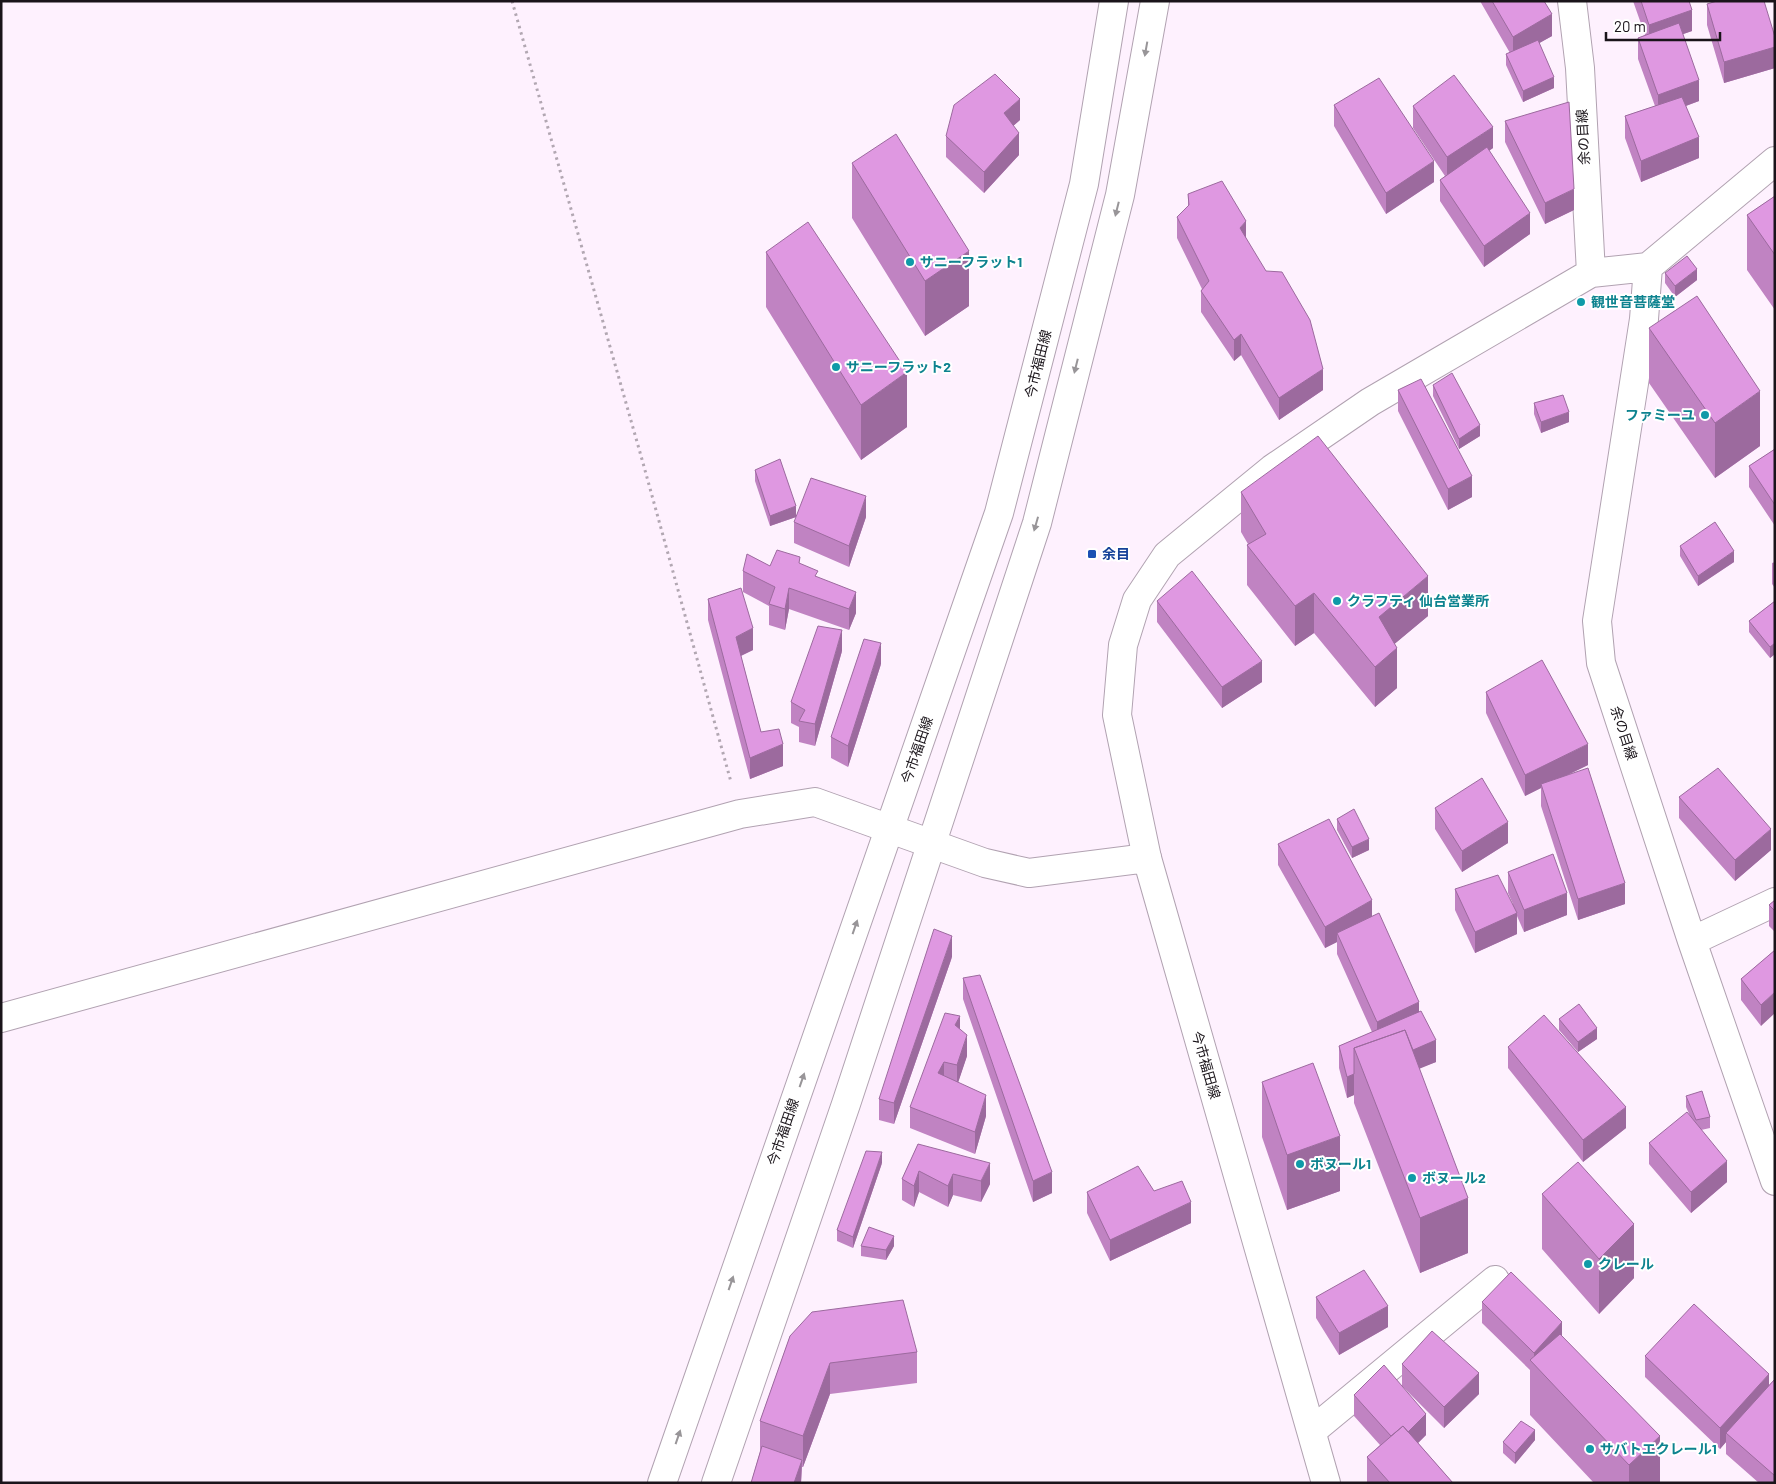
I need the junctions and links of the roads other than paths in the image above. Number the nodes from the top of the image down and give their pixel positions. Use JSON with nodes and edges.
{"nodes":[{"id":1,"x":1114,"y":1,"type":"edge"},
{"id":2,"x":1155,"y":1,"type":"edge"},
{"id":3,"x":1572,"y":1,"type":"edge"},
{"id":4,"x":1775,"y":161,"type":"edge"},
{"id":5,"x":1618,"y":270,"type":"junction"},
{"id":6,"x":890,"y":828,"type":"junction"},
{"id":7,"x":932,"y":844,"type":"junction"},
{"id":8,"x":1146,"y":858,"type":"junction"},
{"id":9,"x":1775,"y":902,"type":"edge"},
{"id":10,"x":1692,"y":941,"type":"junction"},
{"id":11,"x":1,"y":1018,"type":"edge"},
{"id":12,"x":1775,"y":1182,"type":"edge"},
{"id":13,"x":1495,"y":1280,"type":"dead end"},
{"id":14,"x":1312,"y":1432,"type":"junction"},
{"id":15,"x":662,"y":1483,"type":"edge"},
{"id":16,"x":716,"y":1483,"type":"edge"},
{"id":17,"x":1326,"y":1483,"type":"edge"}],
"edges":[{"from":1,"to":6,"type":"main road","name":"今市福田線"},
{"from":2,"to":7,"type":"main road","one_way":true},
{"from":3,"to":5,"type":"main road","name":"余の目線"},
{"from":4,"to":5,"type":"main road","name":"今市福田線"},
{"from":5,"to":8,"type":"main road","name":"今市福田線"},
{"from":5,"to":10,"type":"main road","name":"余の目線"},
{"from":6,"to":7,"type":"main road"},
{"from":6,"to":11,"type":"main road"},
{"from":15,"to":6,"type":"main road","name":"今市福田線","one_way":true},
{"from":7,"to":8,"type":"main road"},
{"from":7,"to":16,"type":"main road"},
{"from":8,"to":14,"type":"main road","name":"今市福田線"},
{"from":9,"to":10,"type":"main road"},
{"from":10,"to":12,"type":"main road","name":"余の目線"},
{"from":13,"to":14,"type":"main road"},
{"from":14,"to":17,"type":"main road","name":"今市福田線"}]}
